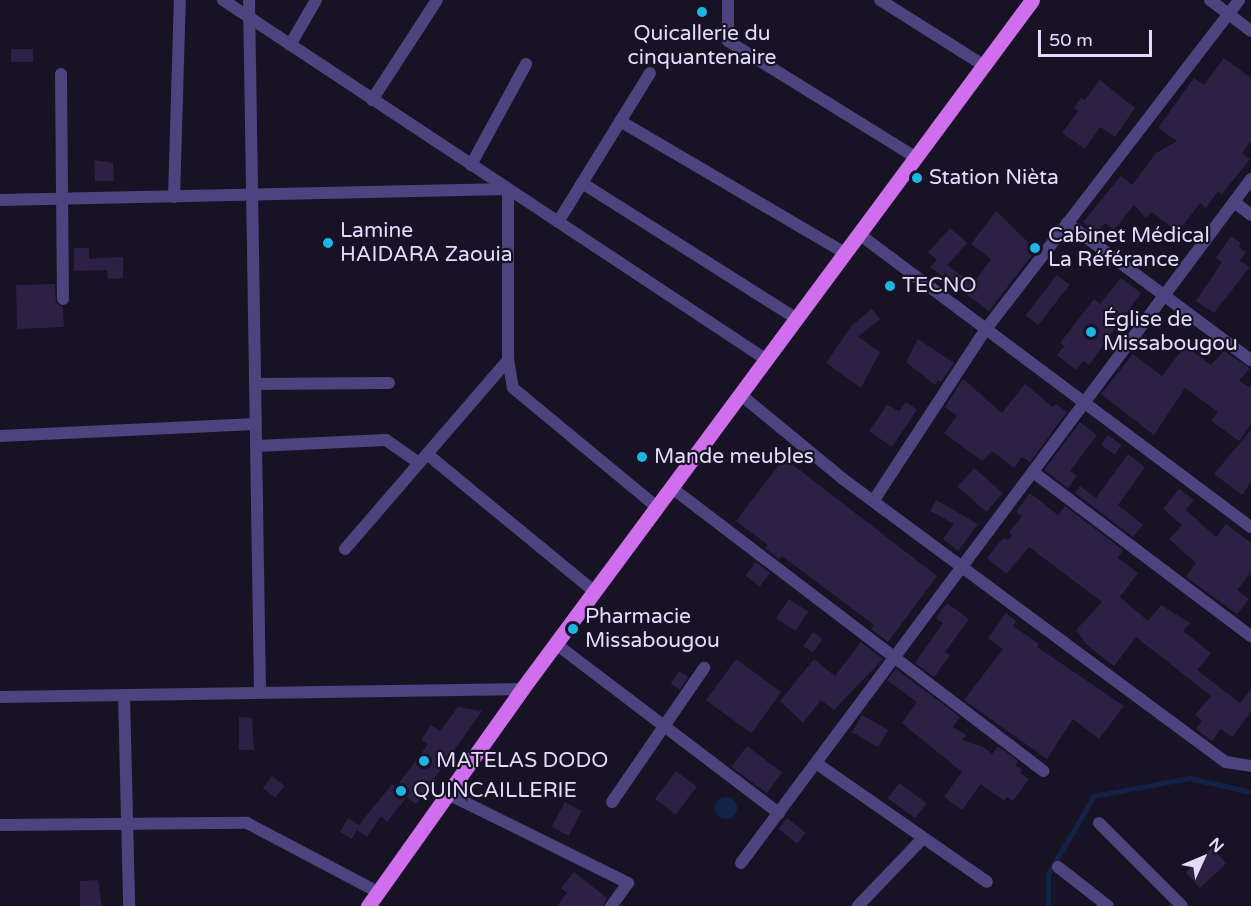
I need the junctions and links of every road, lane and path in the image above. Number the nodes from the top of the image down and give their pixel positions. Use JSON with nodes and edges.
{"nodes":[{"id":1,"x":180,"y":0,"type":"edge"},
{"id":2,"x":223,"y":0,"type":"edge"},
{"id":3,"x":249,"y":0,"type":"edge"},
{"id":4,"x":316,"y":0,"type":"edge"},
{"id":5,"x":437,"y":0,"type":"edge"},
{"id":6,"x":728,"y":0,"type":"edge"},
{"id":7,"x":880,"y":0,"type":"edge"},
{"id":8,"x":1032,"y":0,"type":"edge"},
{"id":9,"x":1210,"y":0,"type":"edge"},
{"id":10,"x":1239,"y":0,"type":"edge"},
{"id":11,"x":1228,"y":14,"type":"junction"},
{"id":12,"x":249,"y":16,"type":"junction"},
{"id":13,"x":1251,"y":31,"type":"edge"},
{"id":14,"x":290,"y":45,"type":"junction"},
{"id":15,"x":526,"y":64,"type":"dead end"},
{"id":16,"x":985,"y":66,"type":"junction"},
{"id":17,"x":650,"y":73,"type":"dead end"},
{"id":18,"x":61,"y":74,"type":"dead end"},
{"id":19,"x":372,"y":100,"type":"junction"},
{"id":20,"x":620,"y":121,"type":"junction"},
{"id":21,"x":917,"y":158,"type":"junction"},
{"id":22,"x":471,"y":165,"type":"junction"},
{"id":23,"x":1251,"y":180,"type":"edge"},
{"id":24,"x":582,"y":183,"type":"junction"},
{"id":25,"x":508,"y":189,"type":"junction"},
{"id":26,"x":252,"y":195,"type":"junction"},
{"id":27,"x":174,"y":197,"type":"junction"},
{"id":28,"x":62,"y":199,"type":"junction"},
{"id":29,"x":0,"y":200,"type":"edge"},
{"id":30,"x":1234,"y":202,"type":"junction"},
{"id":31,"x":1251,"y":215,"type":"edge"},
{"id":32,"x":558,"y":222,"type":"junction"},
{"id":33,"x":1067,"y":223,"type":"junction"},
{"id":34,"x":859,"y":234,"type":"junction"},
{"id":35,"x":845,"y":253,"type":"junction"},
{"id":36,"x":1165,"y":295,"type":"junction"},
{"id":37,"x":63,"y":299,"type":"dead end"},
{"id":38,"x":797,"y":319,"type":"junction"},
{"id":39,"x":986,"y":329,"type":"junction"},
{"id":40,"x":508,"y":360,"type":"junction"},
{"id":41,"x":767,"y":360,"type":"junction"},
{"id":42,"x":1251,"y":360,"type":"edge"},
{"id":43,"x":389,"y":383,"type":"dead end"},
{"id":44,"x":255,"y":384,"type":"junction"},
{"id":45,"x":741,"y":395,"type":"junction"},
{"id":46,"x":1084,"y":403,"type":"junction"},
{"id":47,"x":256,"y":424,"type":"junction"},
{"id":48,"x":0,"y":436,"type":"edge"},
{"id":49,"x":256,"y":446,"type":"junction"},
{"id":50,"x":423,"y":459,"type":"junction"},
{"id":51,"x":1033,"y":472,"type":"junction"},
{"id":52,"x":672,"y":488,"type":"junction"},
{"id":53,"x":874,"y":500,"type":"junction"},
{"id":54,"x":657,"y":507,"type":"junction"},
{"id":55,"x":1251,"y":527,"type":"edge"},
{"id":56,"x":345,"y":549,"type":"dead end"},
{"id":57,"x":963,"y":566,"type":"junction"},
{"id":58,"x":594,"y":591,"type":"junction"},
{"id":59,"x":1251,"y":636,"type":"edge"},
{"id":60,"x":556,"y":644,"type":"junction"},
{"id":61,"x":895,"y":657,"type":"junction"},
{"id":62,"x":704,"y":668,"type":"dead end"},
{"id":63,"x":522,"y":689,"type":"junction"},
{"id":64,"x":260,"y":693,"type":"junction"},
{"id":65,"x":124,"y":695,"type":"junction"},
{"id":66,"x":0,"y":697,"type":"edge"},
{"id":67,"x":664,"y":726,"type":"junction"},
{"id":68,"x":816,"y":763,"type":"junction"},
{"id":69,"x":1251,"y":766,"type":"edge"},
{"id":70,"x":1044,"y":771,"type":"dead end"},
{"id":71,"x":448,"y":794,"type":"junction"},
{"id":72,"x":612,"y":802,"type":"dead end"},
{"id":73,"x":779,"y":813,"type":"junction"},
{"id":74,"x":1100,"y":823,"type":"dead end"},
{"id":75,"x":125,"y":824,"type":"junction"},
{"id":76,"x":0,"y":825,"type":"edge"},
{"id":77,"x":923,"y":838,"type":"junction"},
{"id":78,"x":741,"y":863,"type":"dead end"},
{"id":79,"x":1058,"y":867,"type":"dead end"},
{"id":80,"x":987,"y":882,"type":"dead end"},
{"id":81,"x":378,"y":892,"type":"junction"},
{"id":82,"x":129,"y":906,"type":"edge"},
{"id":83,"x":369,"y":906,"type":"edge"},
{"id":84,"x":611,"y":906,"type":"edge"},
{"id":85,"x":858,"y":906,"type":"edge"},
{"id":86,"x":1108,"y":906,"type":"edge"},
{"id":87,"x":1182,"y":906,"type":"edge"}],
"edges":[{"from":1,"to":27,"type":"street"},
{"from":2,"to":12,"type":"street"},
{"from":3,"to":12,"type":"street"},
{"from":4,"to":14,"type":"street"},
{"from":5,"to":19,"type":"street"},
{"from":6,"to":21,"type":"street"},
{"from":7,"to":16,"type":"street"},
{"from":8,"to":16,"type":"main road"},
{"from":9,"to":11,"type":"street"},
{"from":10,"to":11,"type":"street"},
{"from":11,"to":13,"type":"street"},
{"from":11,"to":33,"type":"street"},
{"from":12,"to":14,"type":"street"},
{"from":12,"to":26,"type":"street"},
{"from":14,"to":19,"type":"street"},
{"from":15,"to":22,"type":"street"},
{"from":16,"to":21,"type":"main road"},
{"from":17,"to":20,"type":"street"},
{"from":18,"to":28,"type":"street"},
{"from":19,"to":22,"type":"street"},
{"from":20,"to":24,"type":"street"},
{"from":20,"to":35,"type":"street"},
{"from":21,"to":34,"type":"main road"},
{"from":22,"to":25,"type":"street"},
{"from":23,"to":30,"type":"street"},
{"from":24,"to":32,"type":"street"},
{"from":24,"to":38,"type":"street"},
{"from":25,"to":26,"type":"street"},
{"from":25,"to":32,"type":"street"},
{"from":25,"to":40,"type":"street"},
{"from":26,"to":27,"type":"street"},
{"from":26,"to":44,"type":"street"},
{"from":27,"to":28,"type":"street"},
{"from":28,"to":29,"type":"street"},
{"from":28,"to":37,"type":"street"},
{"from":30,"to":31,"type":"street"},
{"from":30,"to":36,"type":"street"},
{"from":32,"to":41,"type":"street"},
{"from":33,"to":36,"type":"street"},
{"from":33,"to":39,"type":"street"},
{"from":34,"to":35,"type":"main road"},
{"from":34,"to":39,"type":"street"},
{"from":35,"to":38,"type":"main road"},
{"from":36,"to":42,"type":"street"},
{"from":36,"to":46,"type":"street"},
{"from":38,"to":41,"type":"main road"},
{"from":39,"to":46,"type":"street"},
{"from":39,"to":53,"type":"street"},
{"from":40,"to":50,"type":"street"},
{"from":40,"to":54,"type":"street"},
{"from":41,"to":45,"type":"main road"},
{"from":43,"to":44,"type":"street"},
{"from":44,"to":47,"type":"street"},
{"from":45,"to":52,"type":"main road"},
{"from":45,"to":53,"type":"street"},
{"from":46,"to":51,"type":"street"},
{"from":46,"to":55,"type":"street"},
{"from":47,"to":48,"type":"street"},
{"from":47,"to":49,"type":"street"},
{"from":49,"to":50,"type":"street"},
{"from":49,"to":64,"type":"street"},
{"from":50,"to":56,"type":"street"},
{"from":50,"to":58,"type":"street"},
{"from":51,"to":57,"type":"street"},
{"from":51,"to":59,"type":"street"},
{"from":52,"to":54,"type":"main road"},
{"from":52,"to":61,"type":"street"},
{"from":53,"to":57,"type":"street"},
{"from":54,"to":58,"type":"main road"},
{"from":57,"to":61,"type":"street"},
{"from":57,"to":69,"type":"street"},
{"from":58,"to":60,"type":"main road"},
{"from":60,"to":63,"type":"main road"},
{"from":60,"to":67,"type":"street"},
{"from":61,"to":68,"type":"street"},
{"from":61,"to":70,"type":"street"},
{"from":62,"to":67,"type":"street"},
{"from":63,"to":64,"type":"street"},
{"from":63,"to":71,"type":"main road"},
{"from":64,"to":65,"type":"street"},
{"from":65,"to":66,"type":"street"},
{"from":65,"to":75,"type":"street"},
{"from":67,"to":72,"type":"street"},
{"from":67,"to":73,"type":"street"},
{"from":68,"to":73,"type":"street"},
{"from":68,"to":77,"type":"street"},
{"from":71,"to":81,"type":"main road"},
{"from":71,"to":84,"type":"street"},
{"from":73,"to":78,"type":"street"},
{"from":74,"to":87,"type":"street"},
{"from":75,"to":76,"type":"street"},
{"from":75,"to":81,"type":"street"},
{"from":75,"to":82,"type":"street"},
{"from":77,"to":80,"type":"street"},
{"from":77,"to":85,"type":"street"},
{"from":79,"to":86,"type":"street"},
{"from":81,"to":83,"type":"main road"}]}
